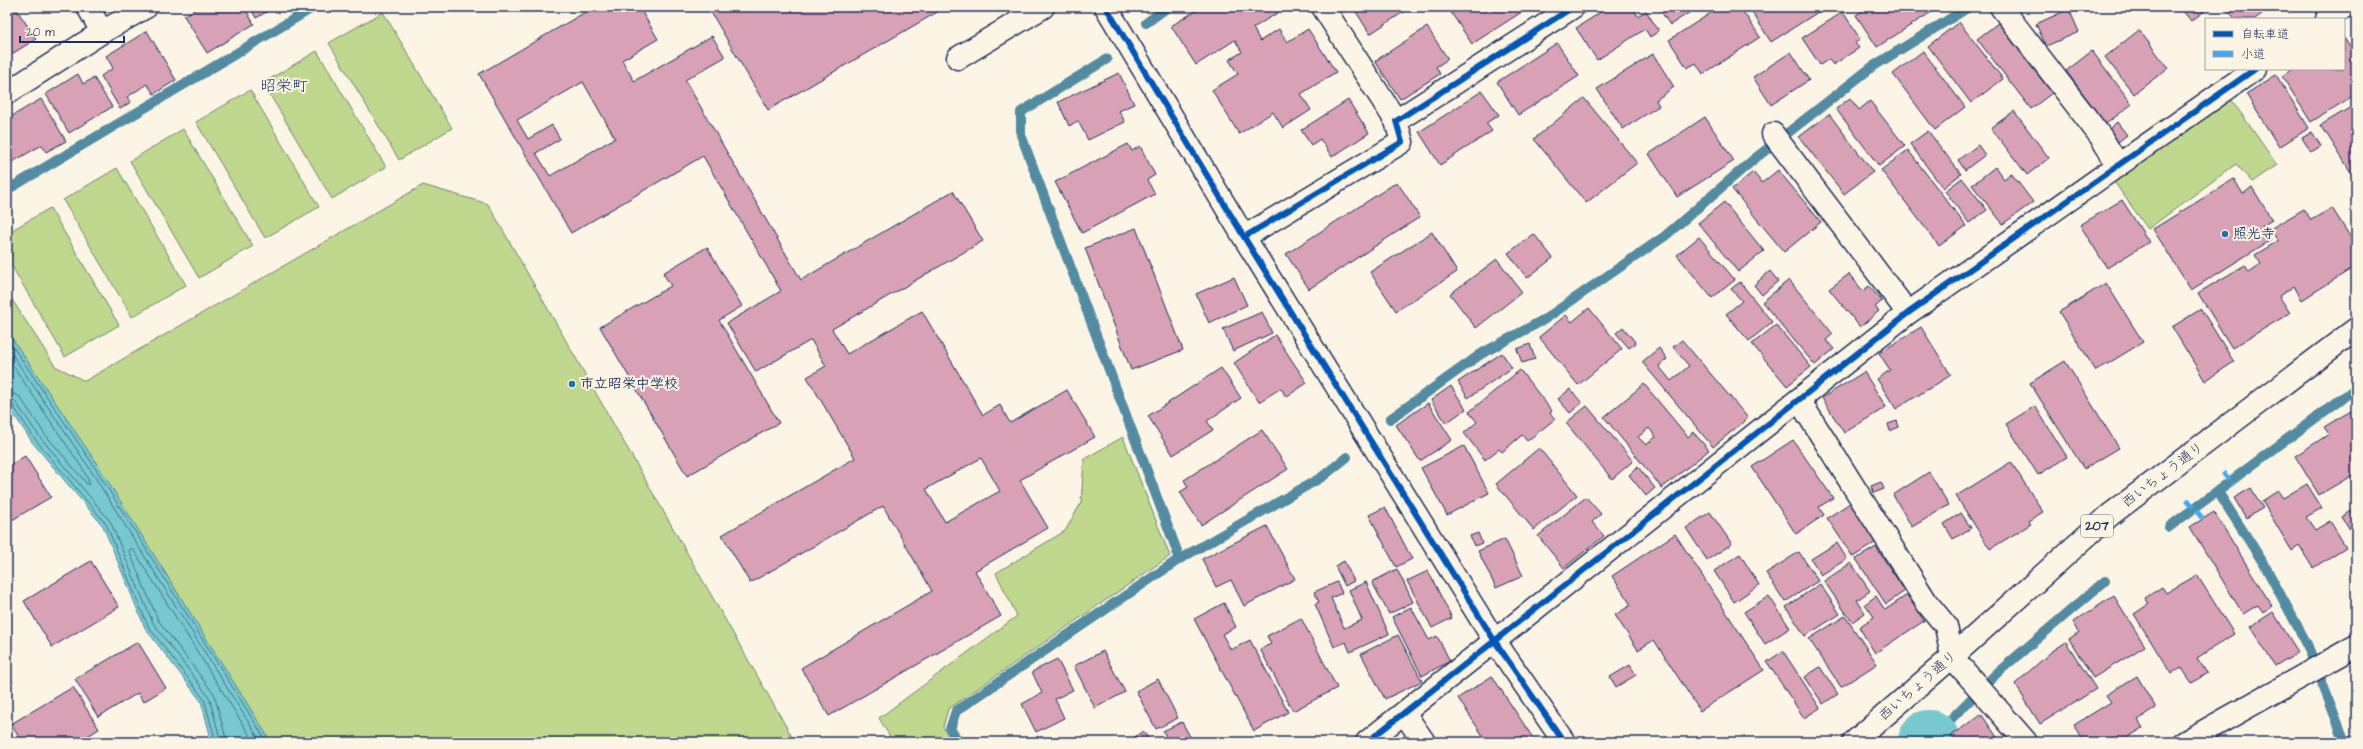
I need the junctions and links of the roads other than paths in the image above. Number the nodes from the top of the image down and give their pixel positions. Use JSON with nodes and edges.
{"nodes":[{"id":1,"x":88,"y":7,"type":"edge"},
{"id":2,"x":146,"y":7,"type":"edge"},
{"id":3,"x":1043,"y":7,"type":"edge"},
{"id":4,"x":1106,"y":7,"type":"edge"},
{"id":5,"x":1323,"y":7,"type":"edge"},
{"id":6,"x":1573,"y":7,"type":"edge"},
{"id":7,"x":2001,"y":7,"type":"edge"},
{"id":8,"x":2344,"y":7,"type":"edge"},
{"id":9,"x":2328,"y":18,"type":"edge"},
{"id":10,"x":102,"y":32,"type":"junction"},
{"id":11,"x":958,"y":58,"type":"dead end"},
{"id":12,"x":2254,"y":70,"type":"edge"},
{"id":13,"x":7,"y":93,"type":"edge"},
{"id":14,"x":1396,"y":121,"type":"junction"},
{"id":15,"x":1778,"y":140,"type":"dead end"},
{"id":16,"x":2118,"y":165,"type":"junction"},
{"id":17,"x":1244,"y":237,"type":"junction"},
{"id":18,"x":1908,"y":313,"type":"junction"},
{"id":19,"x":2356,"y":329,"type":"edge"},
{"id":20,"x":1799,"y":400,"type":"junction"},
{"id":21,"x":1494,"y":640,"type":"junction"},
{"id":22,"x":2356,"y":646,"type":"edge"},
{"id":23,"x":1952,"y":657,"type":"junction"},
{"id":24,"x":1404,"y":713,"type":"junction"},
{"id":25,"x":1367,"y":742,"type":"edge"},
{"id":26,"x":1424,"y":742,"type":"edge"},
{"id":27,"x":1564,"y":742,"type":"edge"},
{"id":28,"x":1854,"y":742,"type":"edge"},
{"id":29,"x":2026,"y":742,"type":"edge"},
{"id":30,"x":2184,"y":742,"type":"edge"}],
"edges":[{"from":1,"to":10,"type":"main road"},
{"from":2,"to":10,"type":"main road"},
{"from":3,"to":11,"type":"main road"},
{"from":4,"to":17,"type":"main road"},
{"from":5,"to":14,"type":"main road"},
{"from":6,"to":14,"type":"main road"},
{"from":7,"to":16,"type":"main road"},
{"from":8,"to":9,"type":"main road"},
{"from":10,"to":13,"type":"main road"},
{"from":12,"to":16,"type":"main road"},
{"from":14,"to":17,"type":"main road"},
{"from":15,"to":18,"type":"main road"},
{"from":16,"to":18,"type":"main road"},
{"from":17,"to":21,"type":"main road"},
{"from":18,"to":20,"type":"main road"},
{"from":19,"to":23,"type":"main road","name":"西いちょう通り","number":"207"},
{"from":20,"to":21,"type":"main road"},
{"from":20,"to":23,"type":"main road"},
{"from":21,"to":24,"type":"main road"},
{"from":21,"to":27,"type":"main road"},
{"from":22,"to":30,"type":"main road"},
{"from":23,"to":28,"type":"main road","name":"西いちょう通り","number":"207"},
{"from":23,"to":29,"type":"main road"},
{"from":24,"to":25,"type":"main road"},
{"from":24,"to":26,"type":"main road"}]}
